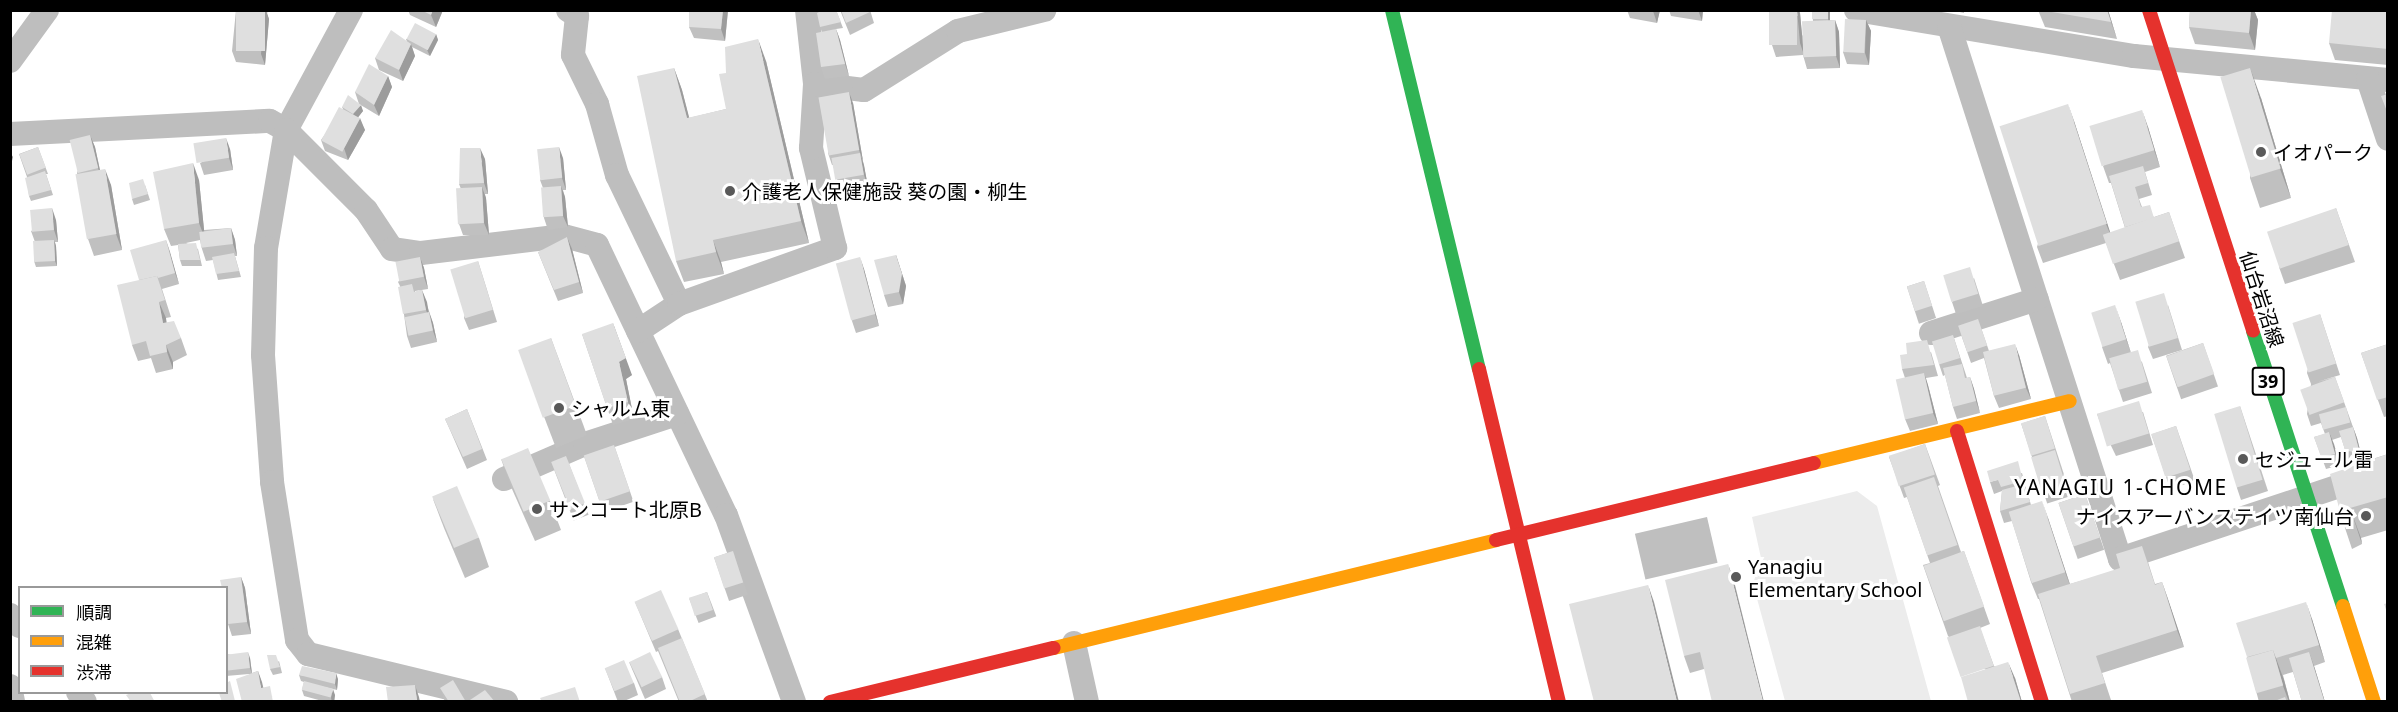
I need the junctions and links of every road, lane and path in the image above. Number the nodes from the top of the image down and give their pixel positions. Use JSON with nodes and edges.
{"nodes":[{"id":1,"x":47,"y":10,"type":"edge"},
{"id":2,"x":351,"y":10,"type":"edge"},
{"id":3,"x":568,"y":10,"type":"edge"},
{"id":4,"x":807,"y":10,"type":"edge"},
{"id":5,"x":1044,"y":10,"type":"edge"},
{"id":6,"x":1392,"y":10,"type":"edge"},
{"id":7,"x":1856,"y":10,"type":"edge"},
{"id":8,"x":2149,"y":10,"type":"edge"},
{"id":9,"x":1949,"y":26,"type":"junction"},
{"id":10,"x":2165,"y":59,"type":"junction"},
{"id":11,"x":10,"y":61,"type":"edge"},
{"id":12,"x":2378,"y":80,"type":"edge"},
{"id":13,"x":815,"y":84,"type":"junction"},
{"id":14,"x":286,"y":130,"type":"junction"},
{"id":15,"x":10,"y":134,"type":"edge"},
{"id":16,"x":2388,"y":139,"type":"edge"},
{"id":17,"x":2037,"y":298,"type":"junction"},
{"id":18,"x":679,"y":303,"type":"junction"},
{"id":19,"x":638,"y":331,"type":"junction"},
{"id":20,"x":1931,"y":333,"type":"dead end"},
{"id":21,"x":2070,"y":401,"type":"junction"},
{"id":22,"x":677,"y":414,"type":"junction"},
{"id":23,"x":1957,"y":431,"type":"junction"},
{"id":24,"x":2388,"y":470,"type":"edge"},
{"id":25,"x":504,"y":479,"type":"edge"},
{"id":26,"x":2305,"y":497,"type":"junction"},
{"id":27,"x":1519,"y":535,"type":"junction"},
{"id":28,"x":1074,"y":643,"type":"junction"},
{"id":29,"x":10,"y":686,"type":"edge"},
{"id":30,"x":13,"y":702,"type":"edge"},
{"id":31,"x":506,"y":702,"type":"edge"},
{"id":32,"x":794,"y":702,"type":"edge"},
{"id":33,"x":830,"y":702,"type":"edge"},
{"id":34,"x":1087,"y":702,"type":"edge"},
{"id":35,"x":1559,"y":702,"type":"edge"},
{"id":36,"x":2042,"y":702,"type":"edge"},
{"id":37,"x":2374,"y":702,"type":"edge"}],
"edges":[{"from":1,"to":11,"type":"street"},
{"from":2,"to":14,"type":"street"},
{"from":3,"to":18,"type":"street"},
{"from":4,"to":13,"type":"street"},
{"from":5,"to":13,"type":"street"},
{"from":6,"to":27,"type":"street"},
{"from":7,"to":9,"type":"street"},
{"from":8,"to":10,"type":"street","name":"仙台岩沼線","number":"39"},
{"from":9,"to":10,"type":"street"},
{"from":9,"to":17,"type":"street"},
{"from":10,"to":12,"type":"street"},
{"from":10,"to":26,"type":"street","name":"仙台岩沼線","number":"39"},
{"from":12,"to":16,"type":"street"},
{"from":13,"to":18,"type":"street"},
{"from":14,"to":15,"type":"street"},
{"from":14,"to":19,"type":"street"},
{"from":14,"to":31,"type":"street"},
{"from":17,"to":20,"type":"street"},
{"from":17,"to":21,"type":"street"},
{"from":18,"to":19,"type":"street"},
{"from":19,"to":22,"type":"street"},
{"from":21,"to":23,"type":"street"},
{"from":21,"to":26,"type":"street"},
{"from":22,"to":25,"type":"street"},
{"from":22,"to":32,"type":"street"},
{"from":23,"to":27,"type":"street"},
{"from":23,"to":36,"type":"street"},
{"from":24,"to":26,"type":"street"},
{"from":26,"to":37,"type":"street","name":"仙台岩沼線","number":"39"},
{"from":27,"to":28,"type":"street"},
{"from":27,"to":35,"type":"street"},
{"from":28,"to":33,"type":"street"},
{"from":28,"to":34,"type":"street"},
{"from":29,"to":30,"type":"street"}]}
